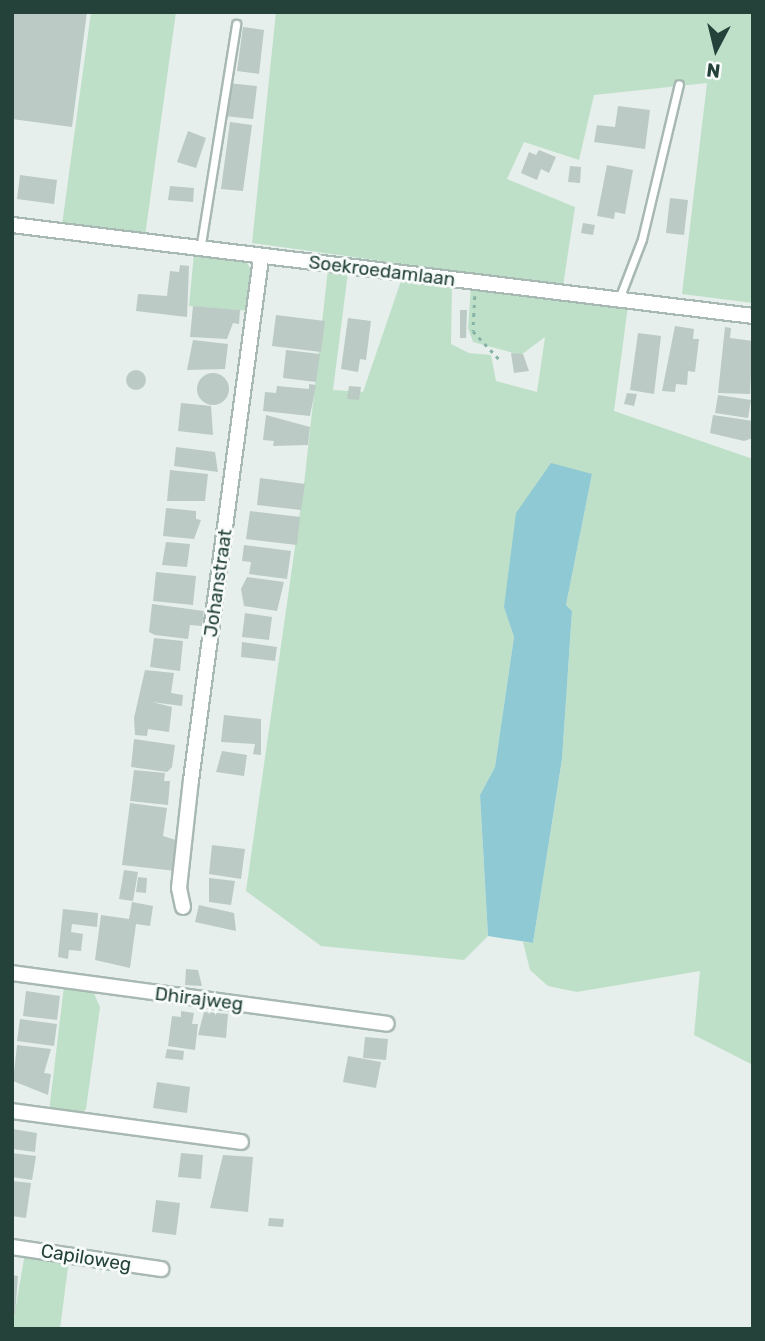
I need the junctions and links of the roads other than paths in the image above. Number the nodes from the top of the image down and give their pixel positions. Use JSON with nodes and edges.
{"nodes":[{"id":1,"x":236,"y":24,"type":"dead end"},
{"id":2,"x":679,"y":84,"type":"dead end"},
{"id":3,"x":12,"y":225,"type":"edge"},
{"id":4,"x":200,"y":251,"type":"junction"},
{"id":5,"x":261,"y":258,"type":"junction"},
{"id":6,"x":619,"y":300,"type":"junction"},
{"id":7,"x":753,"y":316,"type":"edge"},
{"id":8,"x":183,"y":907,"type":"dead end"},
{"id":9,"x":12,"y":973,"type":"edge"},
{"id":10,"x":387,"y":1024,"type":"dead end"},
{"id":11,"x":12,"y":1111,"type":"edge"},
{"id":12,"x":241,"y":1142,"type":"dead end"},
{"id":13,"x":12,"y":1247,"type":"edge"},
{"id":14,"x":161,"y":1269,"type":"dead end"}],
"edges":[{"from":1,"to":4,"type":"lane"},
{"from":2,"to":6,"type":"lane"},
{"from":3,"to":4,"type":"street","name":"Soekroedamlaan"},
{"from":4,"to":5,"type":"street","name":"Soekroedamlaan"},
{"from":5,"to":6,"type":"street","name":"Soekroedamlaan"},
{"from":5,"to":8,"type":"street","name":"Johanstraat"},
{"from":6,"to":7,"type":"street","name":"Soekroedamlaan"},
{"from":9,"to":10,"type":"street","name":"Dhirajweg"},
{"from":11,"to":12,"type":"street"},
{"from":13,"to":14,"type":"street","name":"Capiloweg"}]}
